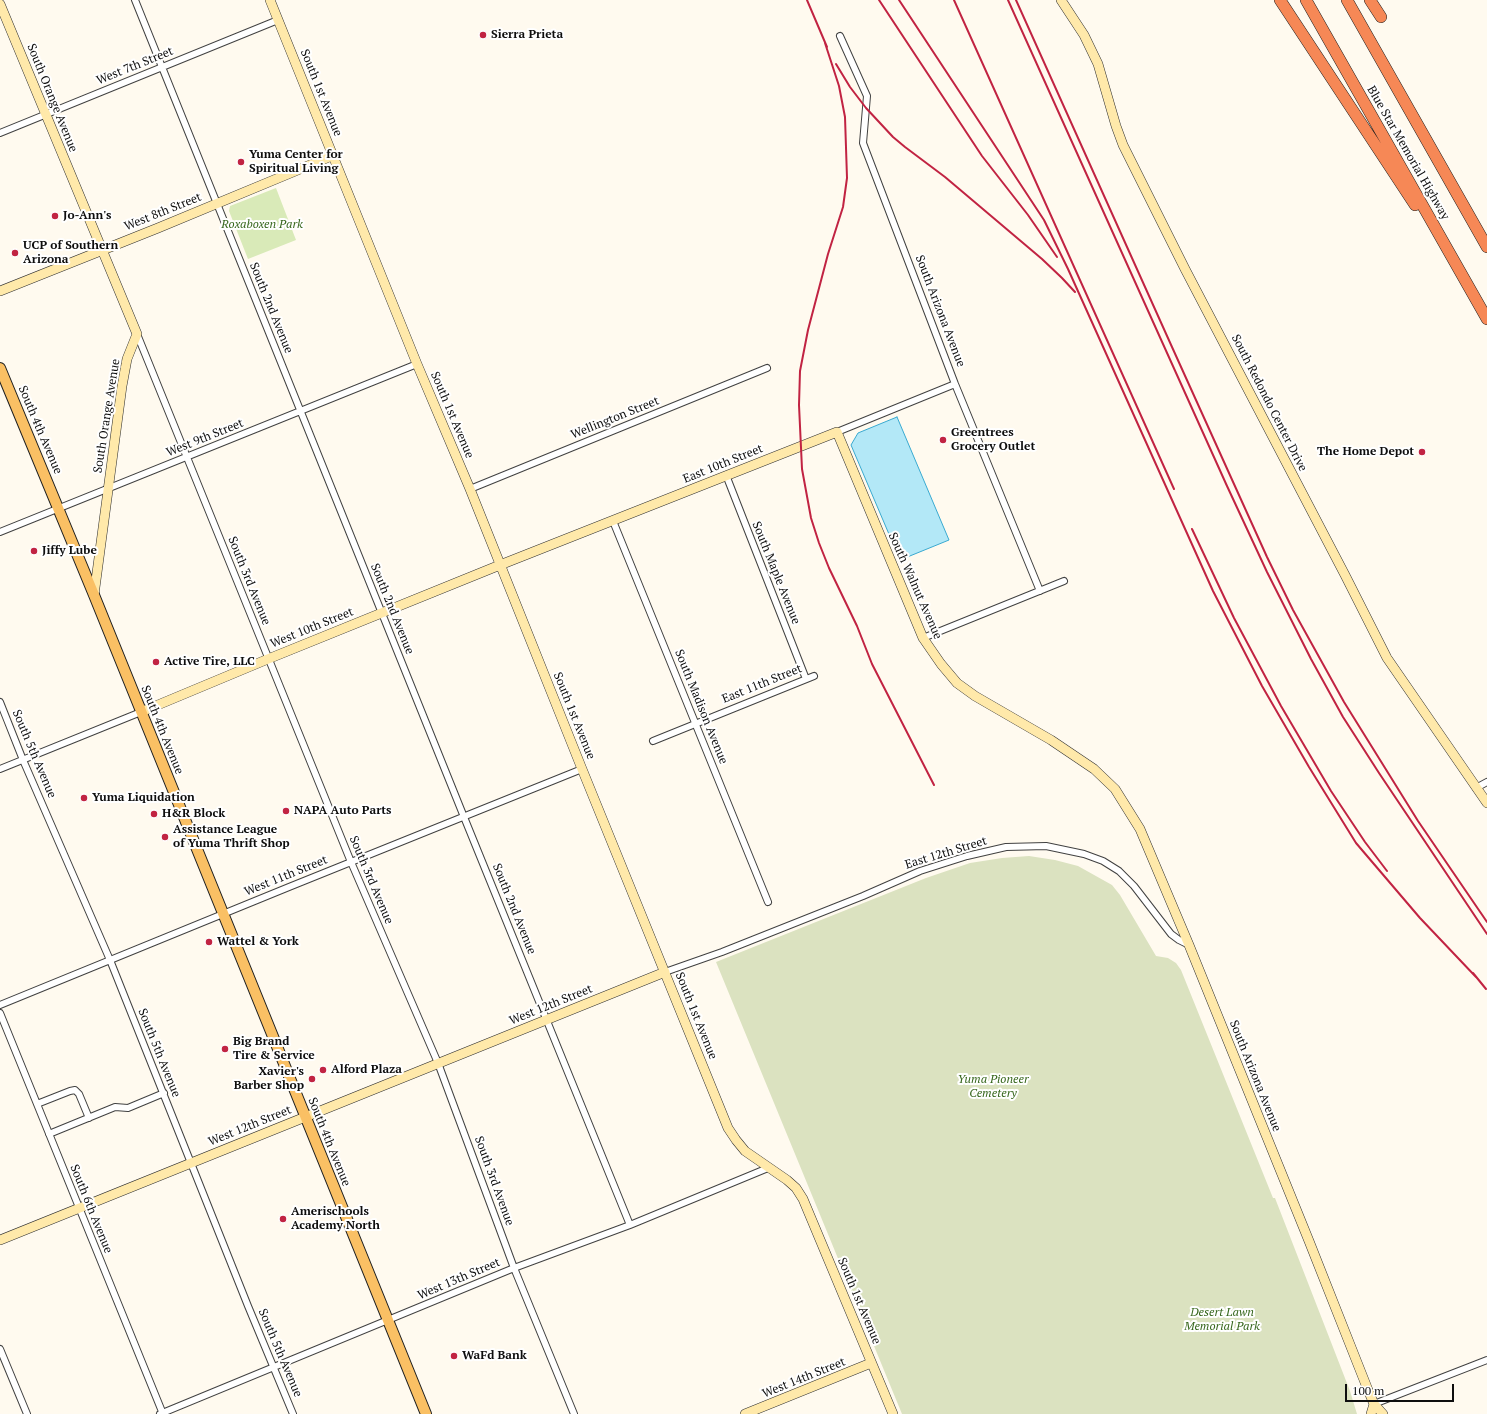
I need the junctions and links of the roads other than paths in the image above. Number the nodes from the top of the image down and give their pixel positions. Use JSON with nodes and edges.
{"nodes":[{"id":1,"x":135,"y":0,"type":"edge"},
{"id":2,"x":270,"y":0,"type":"edge"},
{"id":3,"x":1061,"y":0,"type":"edge"},
{"id":4,"x":1280,"y":0,"type":"edge"},
{"id":5,"x":1306,"y":0,"type":"edge"},
{"id":6,"x":1347,"y":0,"type":"edge"},
{"id":7,"x":1370,"y":0,"type":"edge"},
{"id":8,"x":0,"y":4,"type":"edge"},
{"id":9,"x":1381,"y":17,"type":"dead end"},
{"id":10,"x":278,"y":20,"type":"junction"},
{"id":11,"x":840,"y":36,"type":"dead end"},
{"id":12,"x":162,"y":67,"type":"junction"},
{"id":13,"x":46,"y":114,"type":"junction"},
{"id":14,"x":0,"y":133,"type":"edge"},
{"id":15,"x":334,"y":156,"type":"junction"},
{"id":16,"x":217,"y":204,"type":"junction"},
{"id":17,"x":1487,"y":247,"type":"edge"},
{"id":18,"x":101,"y":250,"type":"junction"},
{"id":19,"x":0,"y":291,"type":"edge"},
{"id":20,"x":1471,"y":291,"type":"junction"},
{"id":21,"x":1487,"y":319,"type":"edge"},
{"id":22,"x":137,"y":334,"type":"junction"},
{"id":23,"x":417,"y":364,"type":"junction"},
{"id":24,"x":0,"y":368,"type":"edge"},
{"id":25,"x":767,"y":368,"type":"dead end"},
{"id":26,"x":955,"y":384,"type":"junction"},
{"id":27,"x":301,"y":411,"type":"junction"},
{"id":28,"x":837,"y":432,"type":"junction"},
{"id":29,"x":187,"y":457,"type":"junction"},
{"id":30,"x":726,"y":475,"type":"junction"},
{"id":31,"x":109,"y":488,"type":"junction"},
{"id":32,"x":470,"y":489,"type":"junction"},
{"id":33,"x":59,"y":508,"type":"junction"},
{"id":34,"x":613,"y":521,"type":"junction"},
{"id":35,"x":0,"y":532,"type":"edge"},
{"id":36,"x":500,"y":565,"type":"junction"},
{"id":37,"x":1064,"y":581,"type":"dead end"},
{"id":38,"x":1040,"y":591,"type":"junction"},
{"id":39,"x":94,"y":595,"type":"junction"},
{"id":40,"x":382,"y":613,"type":"junction"},
{"id":41,"x":923,"y":638,"type":"junction"},
{"id":42,"x":268,"y":659,"type":"junction"},
{"id":43,"x":814,"y":676,"type":"dead end"},
{"id":44,"x":806,"y":679,"type":"junction"},
{"id":45,"x":0,"y":702,"type":"edge"},
{"id":46,"x":141,"y":712,"type":"junction"},
{"id":47,"x":696,"y":723,"type":"junction"},
{"id":48,"x":652,"y":741,"type":"dead end"},
{"id":49,"x":23,"y":760,"type":"junction"},
{"id":50,"x":0,"y":769,"type":"edge"},
{"id":51,"x":582,"y":769,"type":"junction"},
{"id":52,"x":1094,"y":769,"type":"joint"},
{"id":53,"x":1487,"y":782,"type":"edge"},
{"id":54,"x":1476,"y":788,"type":"junction"},
{"id":55,"x":1487,"y":803,"type":"edge"},
{"id":56,"x":464,"y":817,"type":"junction"},
{"id":57,"x":351,"y":862,"type":"junction"},
{"id":58,"x":768,"y":902,"type":"dead end"},
{"id":59,"x":223,"y":914,"type":"junction"},
{"id":60,"x":1189,"y":945,"type":"junction"},
{"id":61,"x":110,"y":960,"type":"junction"},
{"id":62,"x":665,"y":972,"type":"junction"},
{"id":63,"x":0,"y":1005,"type":"edge"},
{"id":64,"x":0,"y":1013,"type":"edge"},
{"id":65,"x":547,"y":1020,"type":"junction"},
{"id":66,"x":438,"y":1063,"type":"junction"},
{"id":67,"x":164,"y":1093,"type":"junction"},
{"id":68,"x":37,"y":1104,"type":"junction"},
{"id":69,"x":305,"y":1117,"type":"junction"},
{"id":70,"x":88,"y":1118,"type":"junction"},
{"id":71,"x":49,"y":1134,"type":"junction"},
{"id":72,"x":191,"y":1163,"type":"junction"},
{"id":73,"x":768,"y":1168,"type":"junction"},
{"id":74,"x":79,"y":1208,"type":"junction"},
{"id":75,"x":630,"y":1225,"type":"junction"},
{"id":76,"x":0,"y":1240,"type":"edge"},
{"id":77,"x":514,"y":1268,"type":"junction"},
{"id":78,"x":388,"y":1321,"type":"junction"},
{"id":79,"x":0,"y":1348,"type":"edge"},
{"id":80,"x":1487,"y":1360,"type":"edge"},
{"id":81,"x":872,"y":1363,"type":"junction"},
{"id":82,"x":274,"y":1367,"type":"junction"},
{"id":83,"x":1374,"y":1404,"type":"junction"},
{"id":84,"x":26,"y":1414,"type":"edge"},
{"id":85,"x":162,"y":1414,"type":"edge"},
{"id":86,"x":293,"y":1414,"type":"edge"},
{"id":87,"x":426,"y":1414,"type":"edge"},
{"id":88,"x":574,"y":1414,"type":"edge"},
{"id":89,"x":745,"y":1414,"type":"edge"},
{"id":90,"x":893,"y":1414,"type":"edge"},
{"id":91,"x":1371,"y":1414,"type":"edge"},
{"id":92,"x":1383,"y":1414,"type":"edge"}],
"edges":[{"from":1,"to":12,"type":"street","name":"South 2nd Avenue"},
{"from":2,"to":10,"type":"street","name":"South 1st Avenue"},
{"from":3,"to":54,"type":"street","name":"South Redondo Center Drive"},
{"from":4,"to":20,"type":"highway"},
{"from":5,"to":20,"type":"highway","name":"Blue Star Memorial Highway"},
{"from":6,"to":17,"type":"highway"},
{"from":7,"to":9,"type":"highway"},
{"from":8,"to":13,"type":"street","name":"South Orange Avenue"},
{"from":10,"to":12,"type":"street","name":"West 7th Street"},
{"from":10,"to":15,"type":"street","name":"South 1st Avenue"},
{"from":11,"to":26,"type":"street","name":"South Arizona Avenue"},
{"from":12,"to":13,"type":"street","name":"West 7th Street"},
{"from":12,"to":16,"type":"street","name":"South 2nd Avenue"},
{"from":13,"to":14,"type":"street","name":"West 7th Street"},
{"from":13,"to":18,"type":"street","name":"South Orange Avenue"},
{"from":15,"to":16,"type":"street","name":"West 8th Street"},
{"from":15,"to":23,"type":"street","name":"South 1st Avenue"},
{"from":16,"to":18,"type":"street","name":"West 8th Street"},
{"from":16,"to":27,"type":"street","name":"South 2nd Avenue"},
{"from":18,"to":19,"type":"street","name":"West 8th Street"},
{"from":18,"to":22,"type":"street","name":"South Orange Avenue"},
{"from":20,"to":21,"type":"highway","name":"Blue Star Memorial Highway"},
{"from":22,"to":29,"type":"street","name":"South 3rd Avenue"},
{"from":22,"to":31,"type":"street","name":"South Orange Avenue"},
{"from":23,"to":27,"type":"street","name":"West 9th Street"},
{"from":23,"to":32,"type":"street","name":"South 1st Avenue"},
{"from":24,"to":33,"type":"main road","name":"South 4th Avenue"},
{"from":25,"to":32,"type":"street","name":"Wellington Street"},
{"from":26,"to":28,"type":"street","name":"East 10th Street"},
{"from":26,"to":38,"type":"street","name":"South Arizona Avenue"},
{"from":27,"to":29,"type":"street","name":"West 9th Street"},
{"from":27,"to":40,"type":"street","name":"South 2nd Avenue"},
{"from":28,"to":30,"type":"street","name":"East 10th Street"},
{"from":28,"to":41,"type":"street","name":"South Walnut Avenue"},
{"from":29,"to":31,"type":"street","name":"West 9th Street"},
{"from":29,"to":42,"type":"street","name":"South 3rd Avenue"},
{"from":30,"to":34,"type":"street","name":"East 10th Street"},
{"from":30,"to":44,"type":"street","name":"South Maple Avenue"},
{"from":31,"to":33,"type":"street","name":"West 9th Street"},
{"from":31,"to":39,"type":"street","name":"South Orange Avenue"},
{"from":32,"to":36,"type":"street","name":"South 1st Avenue"},
{"from":33,"to":35,"type":"street","name":"West 9th Street"},
{"from":33,"to":39,"type":"main road","name":"South 4th Avenue"},
{"from":34,"to":36,"type":"street","name":"East 10th Street"},
{"from":34,"to":47,"type":"street","name":"South Madison Avenue"},
{"from":36,"to":40,"type":"street","name":"West 10th Street"},
{"from":36,"to":51,"type":"street","name":"South 1st Avenue"},
{"from":37,"to":38,"type":"street"},
{"from":38,"to":41,"type":"street"},
{"from":39,"to":46,"type":"main road","name":"South 4th Avenue"},
{"from":40,"to":42,"type":"street","name":"West 10th Street"},
{"from":40,"to":56,"type":"street","name":"South 2nd Avenue"},
{"from":41,"to":52,"type":"street","name":"South Walnut Avenue"},
{"from":42,"to":46,"type":"street","name":"West 10th Street"},
{"from":42,"to":57,"type":"street","name":"South 3rd Avenue"},
{"from":43,"to":44,"type":"street","name":"East 11th Street"},
{"from":44,"to":47,"type":"street","name":"East 11th Street"},
{"from":45,"to":49,"type":"street","name":"South 5th Avenue"},
{"from":46,"to":49,"type":"street","name":"West 10th Street"},
{"from":46,"to":59,"type":"main road","name":"South 4th Avenue"},
{"from":47,"to":48,"type":"street","name":"East 11th Street"},
{"from":47,"to":58,"type":"street","name":"South Madison Avenue"},
{"from":49,"to":50,"type":"street","name":"West 10th Street"},
{"from":49,"to":61,"type":"street","name":"South 5th Avenue"},
{"from":51,"to":56,"type":"street","name":"West 11th Street"},
{"from":51,"to":62,"type":"street","name":"South 1st Avenue"},
{"from":52,"to":60,"type":"street","name":"South Arizona Avenue"},
{"from":53,"to":54,"type":"street"},
{"from":54,"to":55,"type":"street","name":"South Redondo Center Drive"},
{"from":56,"to":57,"type":"street","name":"West 11th Street"},
{"from":56,"to":65,"type":"street","name":"South 2nd Avenue"},
{"from":57,"to":59,"type":"street","name":"West 11th Street"},
{"from":57,"to":66,"type":"street","name":"South 3rd Avenue"},
{"from":59,"to":61,"type":"street","name":"West 11th Street"},
{"from":59,"to":69,"type":"main road","name":"South 4th Avenue"},
{"from":60,"to":62,"type":"street","name":"East 12th Street"},
{"from":60,"to":83,"type":"street","name":"South Arizona Avenue"},
{"from":61,"to":63,"type":"street","name":"West 11th Street"},
{"from":61,"to":67,"type":"street","name":"South 5th Avenue"},
{"from":62,"to":65,"type":"street","name":"West 12th Street"},
{"from":62,"to":73,"type":"street","name":"South 1st Avenue"},
{"from":64,"to":68,"type":"street","name":"South 6th Avenue"},
{"from":65,"to":66,"type":"street","name":"West 12th Street"},
{"from":65,"to":75,"type":"street","name":"South 2nd Avenue"},
{"from":66,"to":69,"type":"street","name":"West 12th Street"},
{"from":66,"to":77,"type":"street","name":"South 3rd Avenue"},
{"from":67,"to":70,"type":"street"},
{"from":67,"to":72,"type":"street","name":"South 5th Avenue"},
{"from":68,"to":70,"type":"street"},
{"from":68,"to":71,"type":"street","name":"South 6th Avenue"},
{"from":69,"to":72,"type":"street","name":"West 12th Street"},
{"from":69,"to":78,"type":"main road","name":"South 4th Avenue"},
{"from":70,"to":71,"type":"street"},
{"from":71,"to":74,"type":"street","name":"South 6th Avenue"},
{"from":72,"to":74,"type":"street","name":"West 12th Street"},
{"from":72,"to":82,"type":"street","name":"South 5th Avenue"},
{"from":73,"to":75,"type":"street","name":"West 13th Street"},
{"from":73,"to":81,"type":"street","name":"South 1st Avenue"},
{"from":74,"to":76,"type":"street","name":"West 12th Street"},
{"from":74,"to":85,"type":"street","name":"South 6th Avenue"},
{"from":75,"to":77,"type":"street","name":"West 13th Street"},
{"from":77,"to":78,"type":"street","name":"West 13th Street"},
{"from":77,"to":88,"type":"street","name":"South 3rd Avenue"},
{"from":78,"to":82,"type":"street","name":"West 13th Street"},
{"from":78,"to":87,"type":"main road","name":"South 4th Avenue"},
{"from":79,"to":84,"type":"street"},
{"from":80,"to":83,"type":"street"},
{"from":81,"to":89,"type":"street","name":"West 14th Street"},
{"from":81,"to":90,"type":"street","name":"South 1st Avenue"},
{"from":82,"to":85,"type":"street","name":"West 13th Street"},
{"from":82,"to":86,"type":"street","name":"South 5th Avenue"},
{"from":83,"to":91,"type":"street"},
{"from":83,"to":92,"type":"street","name":"South Arizona Avenue"}]}
